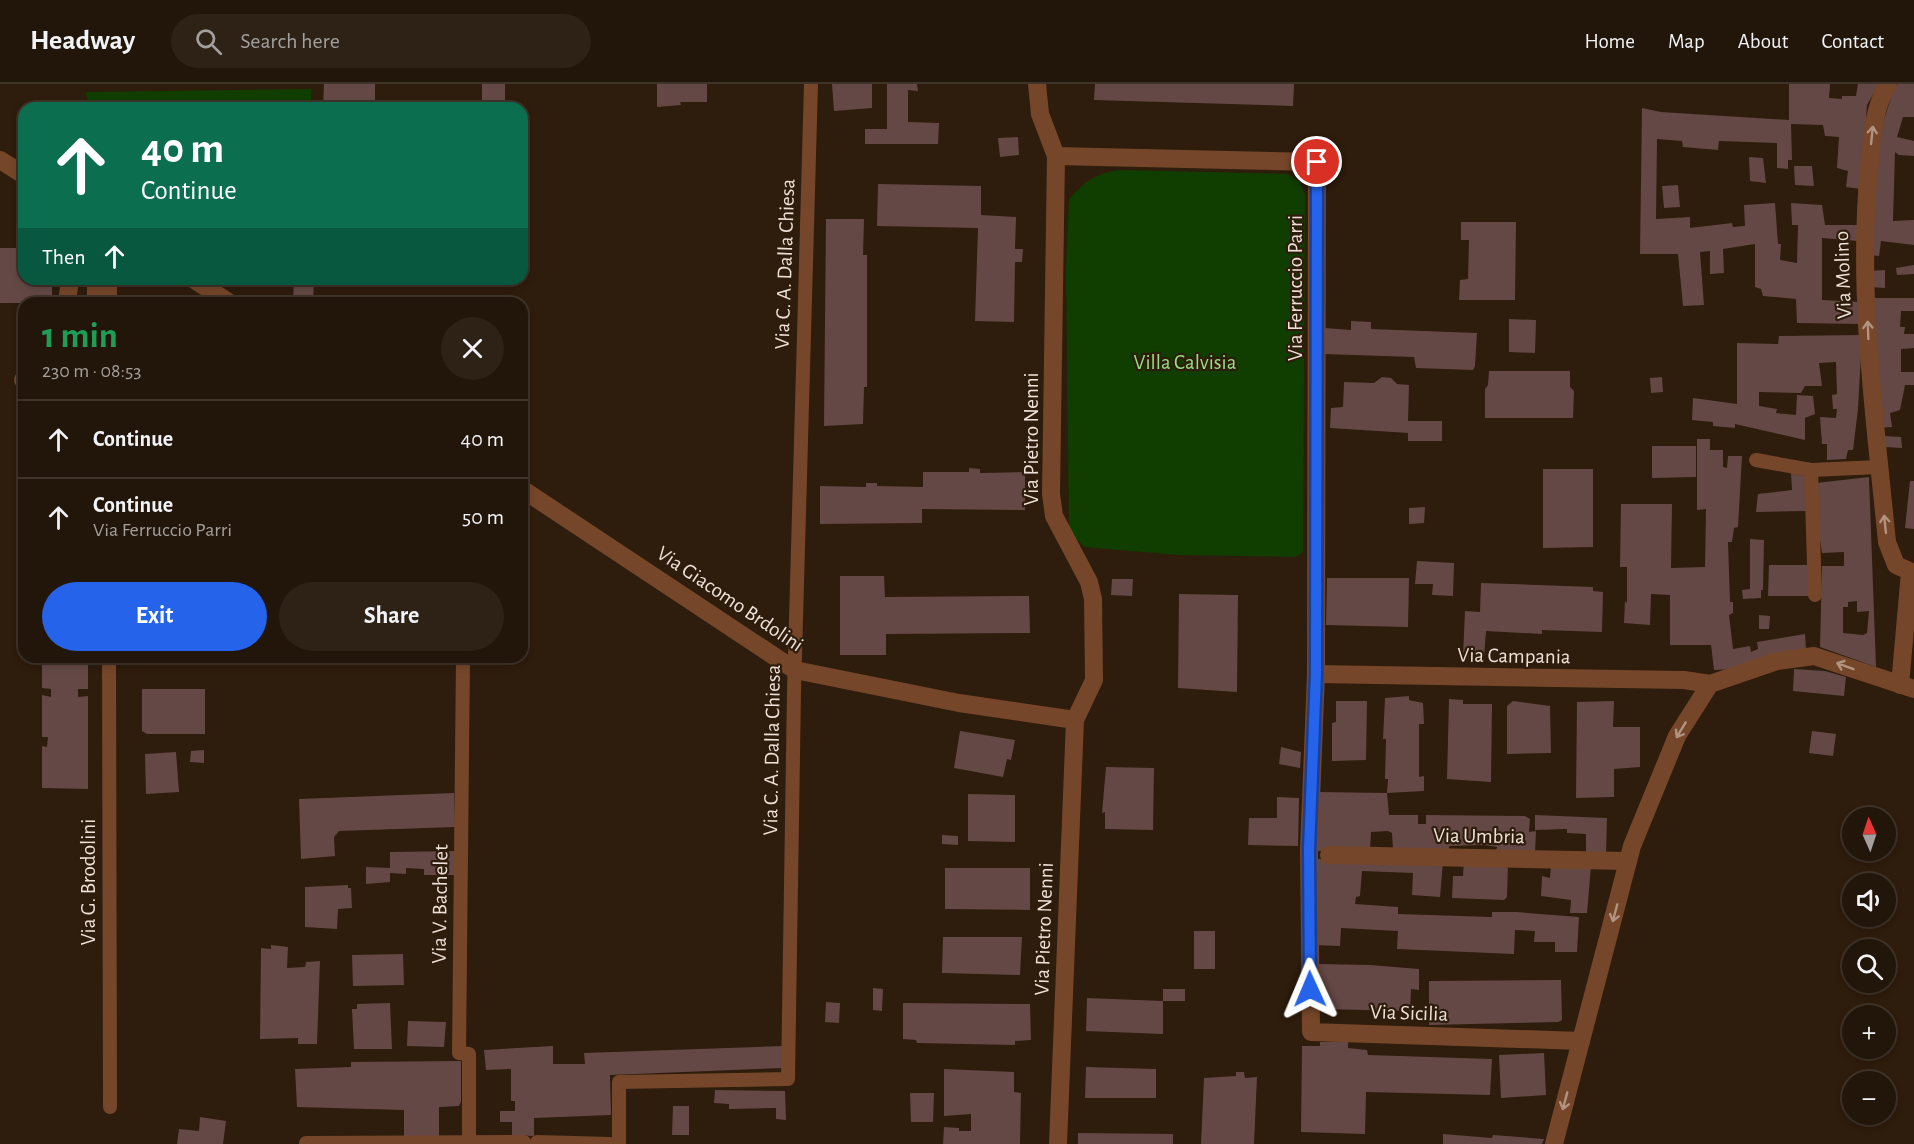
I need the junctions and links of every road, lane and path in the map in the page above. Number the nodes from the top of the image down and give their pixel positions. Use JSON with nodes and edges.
{"nodes":[{"id":1,"x":811,"y":84,"type":"edge"},
{"id":2,"x":1037,"y":84,"type":"edge"},
{"id":3,"x":1888,"y":84,"type":"edge"},
{"id":4,"x":1056,"y":156,"type":"junction"},
{"id":5,"x":0,"y":160,"type":"edge"},
{"id":6,"x":18,"y":171,"type":"edge"},
{"id":7,"x":202,"y":285,"type":"edge"},
{"id":8,"x":221,"y":297,"type":"edge"},
{"id":9,"x":1756,"y":460,"type":"dead end"},
{"id":10,"x":1879,"y":467,"type":"junction"},
{"id":11,"x":1811,"y":470,"type":"junction"},
{"id":12,"x":528,"y":493,"type":"edge"},
{"id":13,"x":1912,"y":572,"type":"edge"},
{"id":14,"x":1815,"y":595,"type":"dead end"},
{"id":15,"x":109,"y":663,"type":"edge"},
{"id":16,"x":463,"y":663,"type":"edge"},
{"id":17,"x":795,"y":670,"type":"junction"},
{"id":18,"x":1316,"y":674,"type":"junction"},
{"id":19,"x":1710,"y":684,"type":"junction"},
{"id":20,"x":1907,"y":687,"type":"edge"},
{"id":21,"x":1075,"y":720,"type":"junction"},
{"id":22,"x":1329,"y":855,"type":"dead end"},
{"id":23,"x":1628,"y":861,"type":"junction"},
{"id":24,"x":1581,"y":1041,"type":"junction"},
{"id":25,"x":110,"y":1107,"type":"dead end"},
{"id":26,"x":469,"y":1142,"type":"junction"},
{"id":27,"x":306,"y":1143,"type":"edge"},
{"id":28,"x":610,"y":1144,"type":"edge"},
{"id":29,"x":619,"y":1144,"type":"edge"},
{"id":30,"x":1058,"y":1144,"type":"edge"},
{"id":31,"x":1554,"y":1144,"type":"edge"}],
"edges":[{"from":1,"to":17,"type":"lane","name":"Via C. A. Dalla Chiesa"},
{"from":2,"to":4,"type":"street","name":"Via Pietro Nenni"},
{"from":10,"to":3,"type":"street","name":"Via Molino","one_way":true},
{"from":4,"to":18,"type":"street","name":"Via Ferruccio Parri"},
{"from":4,"to":21,"type":"street","name":"Via Pietro Nenni"},
{"from":5,"to":6,"type":"street"},
{"from":7,"to":8,"type":"street"},
{"from":9,"to":11,"type":"lane"},
{"from":10,"to":11,"type":"lane"},
{"from":13,"to":10,"type":"street","name":"Via Molino","one_way":true},
{"from":11,"to":14,"type":"lane"},
{"from":12,"to":17,"type":"street","name":"Via Giacomo Brdolini"},
{"from":13,"to":20,"type":"street"},
{"from":15,"to":25,"type":"lane","name":"Via G. Brodolini"},
{"from":16,"to":26,"type":"lane","name":"Via V. Bachelet"},
{"from":17,"to":21,"type":"street","name":"Via Giacomo Brdolini"},
{"from":17,"to":29,"type":"lane","name":"Via C. A. Dalla Chiesa"},
{"from":18,"to":19,"type":"street","name":"Via Campania"},
{"from":18,"to":24,"type":"street","name":"Via Sicilia"},
{"from":20,"to":19,"type":"street","one_way":true},
{"from":19,"to":23,"type":"street","one_way":true},
{"from":21,"to":30,"type":"street","name":"Via Pietro Nenni"},
{"from":22,"to":23,"type":"street","name":"Via Umbria"},
{"from":23,"to":24,"type":"street","one_way":true},
{"from":24,"to":31,"type":"street","one_way":true},
{"from":26,"to":27,"type":"lane"},
{"from":26,"to":28,"type":"lane"}]}
